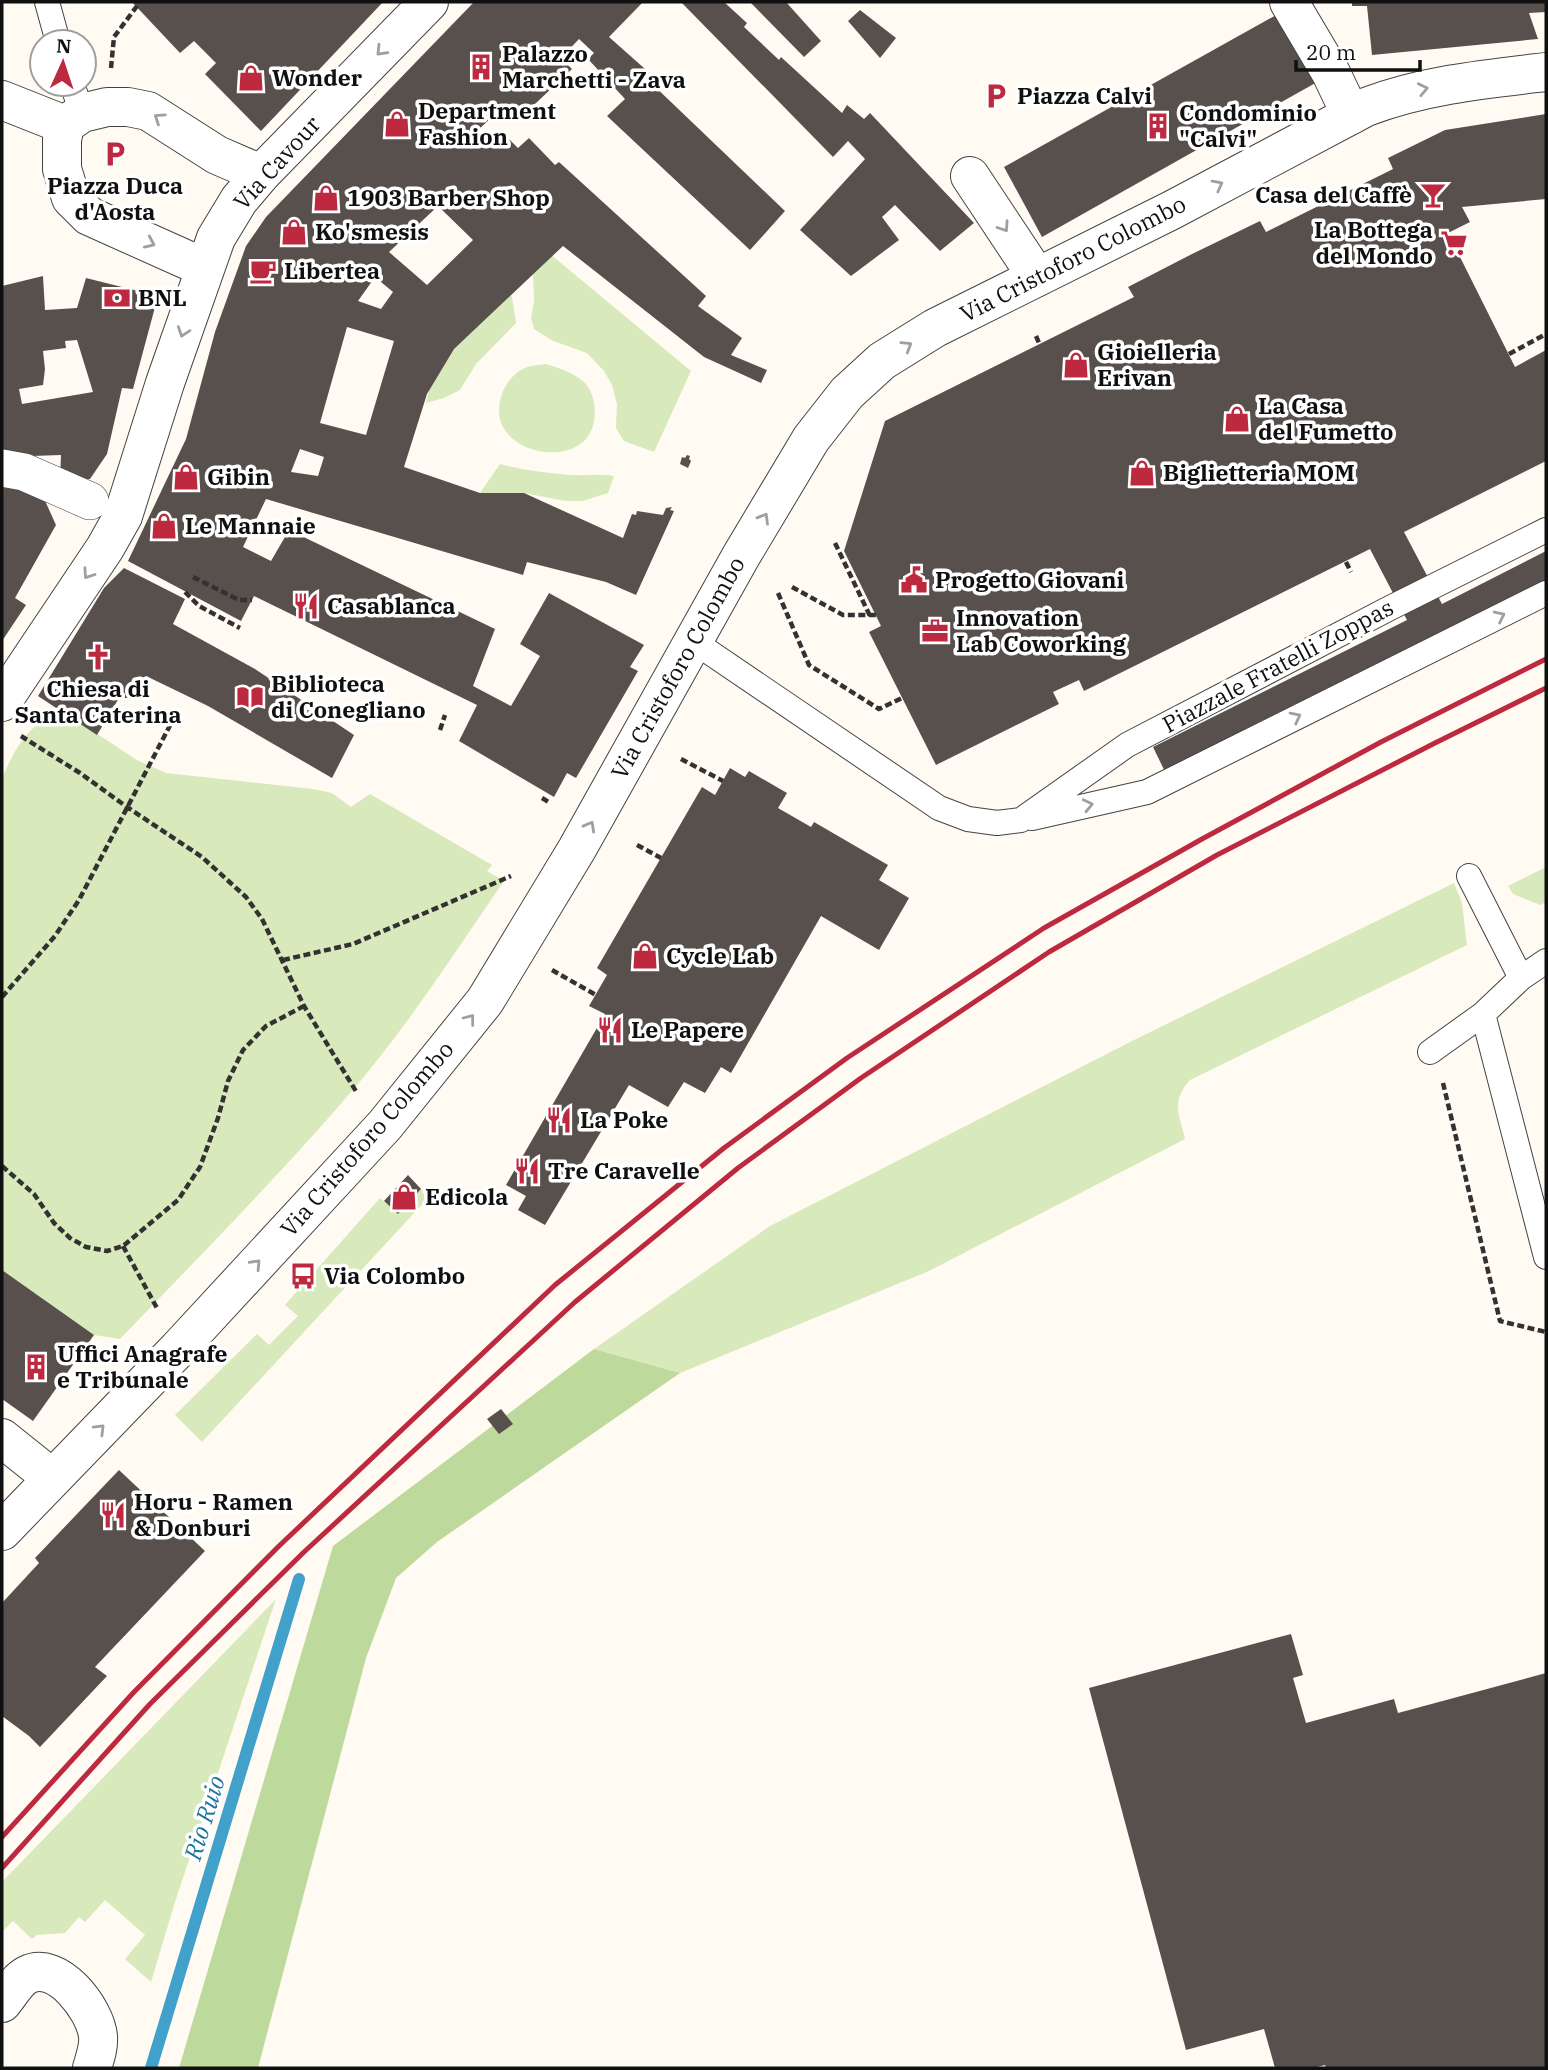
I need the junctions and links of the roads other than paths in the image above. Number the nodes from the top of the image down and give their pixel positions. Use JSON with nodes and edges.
{"nodes":[{"id":1,"x":47,"y":2,"type":"edge"},
{"id":2,"x":429,"y":2,"type":"edge"},
{"id":3,"x":1289,"y":2,"type":"edge"},
{"id":4,"x":54,"y":28,"type":"edge"},
{"id":5,"x":1546,"y":72,"type":"edge"},
{"id":6,"x":2,"y":100,"type":"edge"},
{"id":7,"x":81,"y":107,"type":"edge"},
{"id":8,"x":1351,"y":115,"type":"junction"},
{"id":9,"x":261,"y":174,"type":"junction"},
{"id":10,"x":970,"y":176,"type":"dead end"},
{"id":11,"x":205,"y":268,"type":"junction"},
{"id":12,"x":1037,"y":277,"type":"junction"},
{"id":13,"x":2,"y":468,"type":"edge"},
{"id":14,"x":107,"y":508,"type":"junction"},
{"id":15,"x":1546,"y":530,"type":"edge"},
{"id":16,"x":1546,"y":593,"type":"edge"},
{"id":17,"x":693,"y":641,"type":"junction"},
{"id":18,"x":2,"y":702,"type":"edge"},
{"id":19,"x":1021,"y":820,"type":"junction"},
{"id":20,"x":1469,"y":876,"type":"dead end"},
{"id":21,"x":1546,"y":961,"type":"edge"},
{"id":22,"x":1521,"y":978,"type":"junction"},
{"id":23,"x":1483,"y":1014,"type":"junction"},
{"id":24,"x":1430,"y":1052,"type":"dead end"},
{"id":25,"x":1546,"y":1257,"type":"edge"},
{"id":26,"x":2,"y":1438,"type":"edge"},
{"id":27,"x":52,"y":1478,"type":"junction"},
{"id":28,"x":2,"y":1531,"type":"edge"},
{"id":29,"x":2,"y":2003,"type":"edge"},
{"id":30,"x":92,"y":2068,"type":"edge"}],
"edges":[{"from":1,"to":4,"type":"lane"},
{"from":2,"to":9,"type":"street","name":"Via Cavour","one_way":true},
{"from":3,"to":8,"type":"street"},
{"from":8,"to":5,"type":"street","name":"Via Cristoforo Colombo","one_way":true},
{"from":6,"to":7,"type":"street"},
{"from":9,"to":7,"type":"street","one_way":true},
{"from":7,"to":11,"type":"street","one_way":true},
{"from":12,"to":8,"type":"street","name":"Via Cristoforo Colombo","one_way":true},
{"from":9,"to":11,"type":"street","name":"Via Cavour"},
{"from":10,"to":12,"type":"street","one_way":true},
{"from":11,"to":14,"type":"street","name":"Via Cavour","one_way":true},
{"from":17,"to":12,"type":"street","name":"Via Cristoforo Colombo","one_way":true},
{"from":13,"to":14,"type":"street"},
{"from":14,"to":18,"type":"street","name":"Via Cavour","one_way":true},
{"from":15,"to":19,"type":"lane","name":"Piazzale Fratelli Zoppas"},
{"from":19,"to":16,"type":"lane","one_way":true},
{"from":17,"to":19,"type":"lane"},
{"from":27,"to":17,"type":"street","name":"Via Cristoforo Colombo","one_way":true},
{"from":20,"to":22,"type":"lane"},
{"from":21,"to":22,"type":"lane"},
{"from":22,"to":23,"type":"lane"},
{"from":23,"to":24,"type":"lane"},
{"from":23,"to":25,"type":"lane"},
{"from":26,"to":27,"type":"street"},
{"from":27,"to":28,"type":"street","name":"Via Cristoforo Colombo"},
{"from":29,"to":30,"type":"street"}]}
